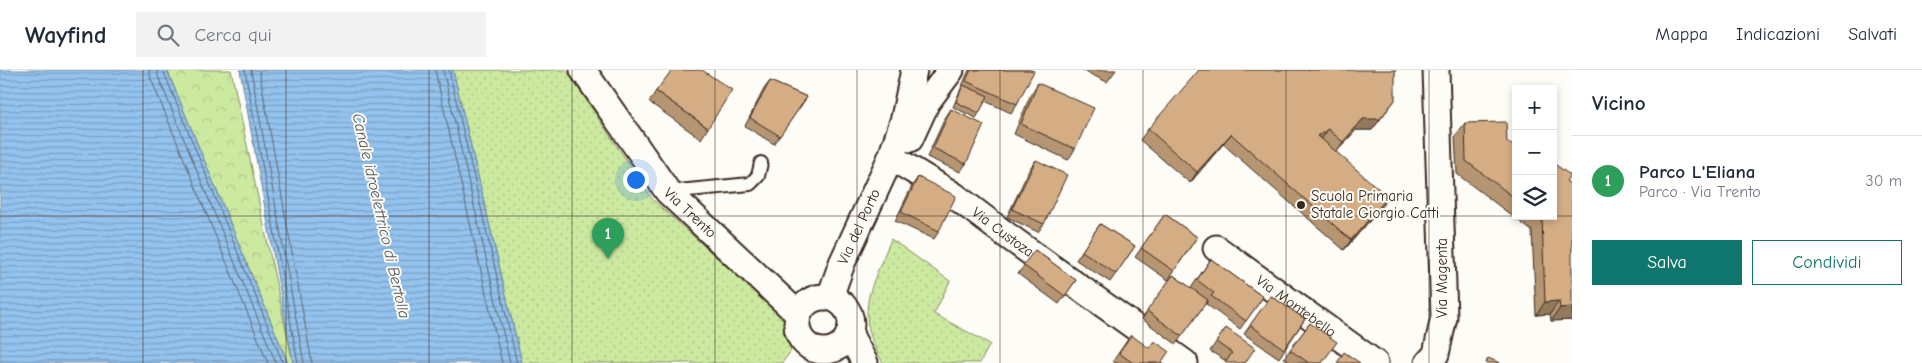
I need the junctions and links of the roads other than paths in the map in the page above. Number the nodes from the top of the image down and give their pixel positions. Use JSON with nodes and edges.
{"nodes":[{"id":1,"x":583,"y":70,"type":"edge"},
{"id":2,"x":914,"y":70,"type":"edge"},
{"id":3,"x":920,"y":70,"type":"edge"},
{"id":4,"x":1436,"y":70,"type":"edge"},
{"id":5,"x":947,"y":75,"type":"edge"},
{"id":6,"x":891,"y":157,"type":"junction"},
{"id":7,"x":761,"y":162,"type":"dead end"},
{"id":8,"x":668,"y":192,"type":"junction"},
{"id":9,"x":1216,"y":248,"type":"dead end"},
{"id":10,"x":830,"y":297,"type":"junction"},
{"id":11,"x":798,"y":314,"type":"junction"},
{"id":12,"x":849,"y":333,"type":"junction"},
{"id":13,"x":865,"y":363,"type":"edge"},
{"id":14,"x":1185,"y":363,"type":"edge"},
{"id":15,"x":1375,"y":363,"type":"edge"},
{"id":16,"x":1428,"y":363,"type":"edge"}],
"edges":[{"from":1,"to":8,"type":"street","name":"Via Trento"},
{"from":2,"to":6,"type":"street","name":"Via del Porto"},
{"from":3,"to":5,"type":"street","name":"Via del Porto"},
{"from":4,"to":16,"type":"street","name":"Via Magenta"},
{"from":5,"to":6,"type":"street","name":"Via del Porto"},
{"from":6,"to":10,"type":"street","name":"Via del Porto"},
{"from":6,"to":14,"type":"street","name":"Via Custoza"},
{"from":7,"to":8,"type":"lane"},
{"from":8,"to":11,"type":"street","name":"Via Trento"},
{"from":9,"to":15,"type":"street","name":"Via Montebello"},
{"from":10,"to":11,"type":"street"},
{"from":10,"to":12,"type":"street"},
{"from":11,"to":12,"type":"street"},
{"from":12,"to":13,"type":"street"}]}
